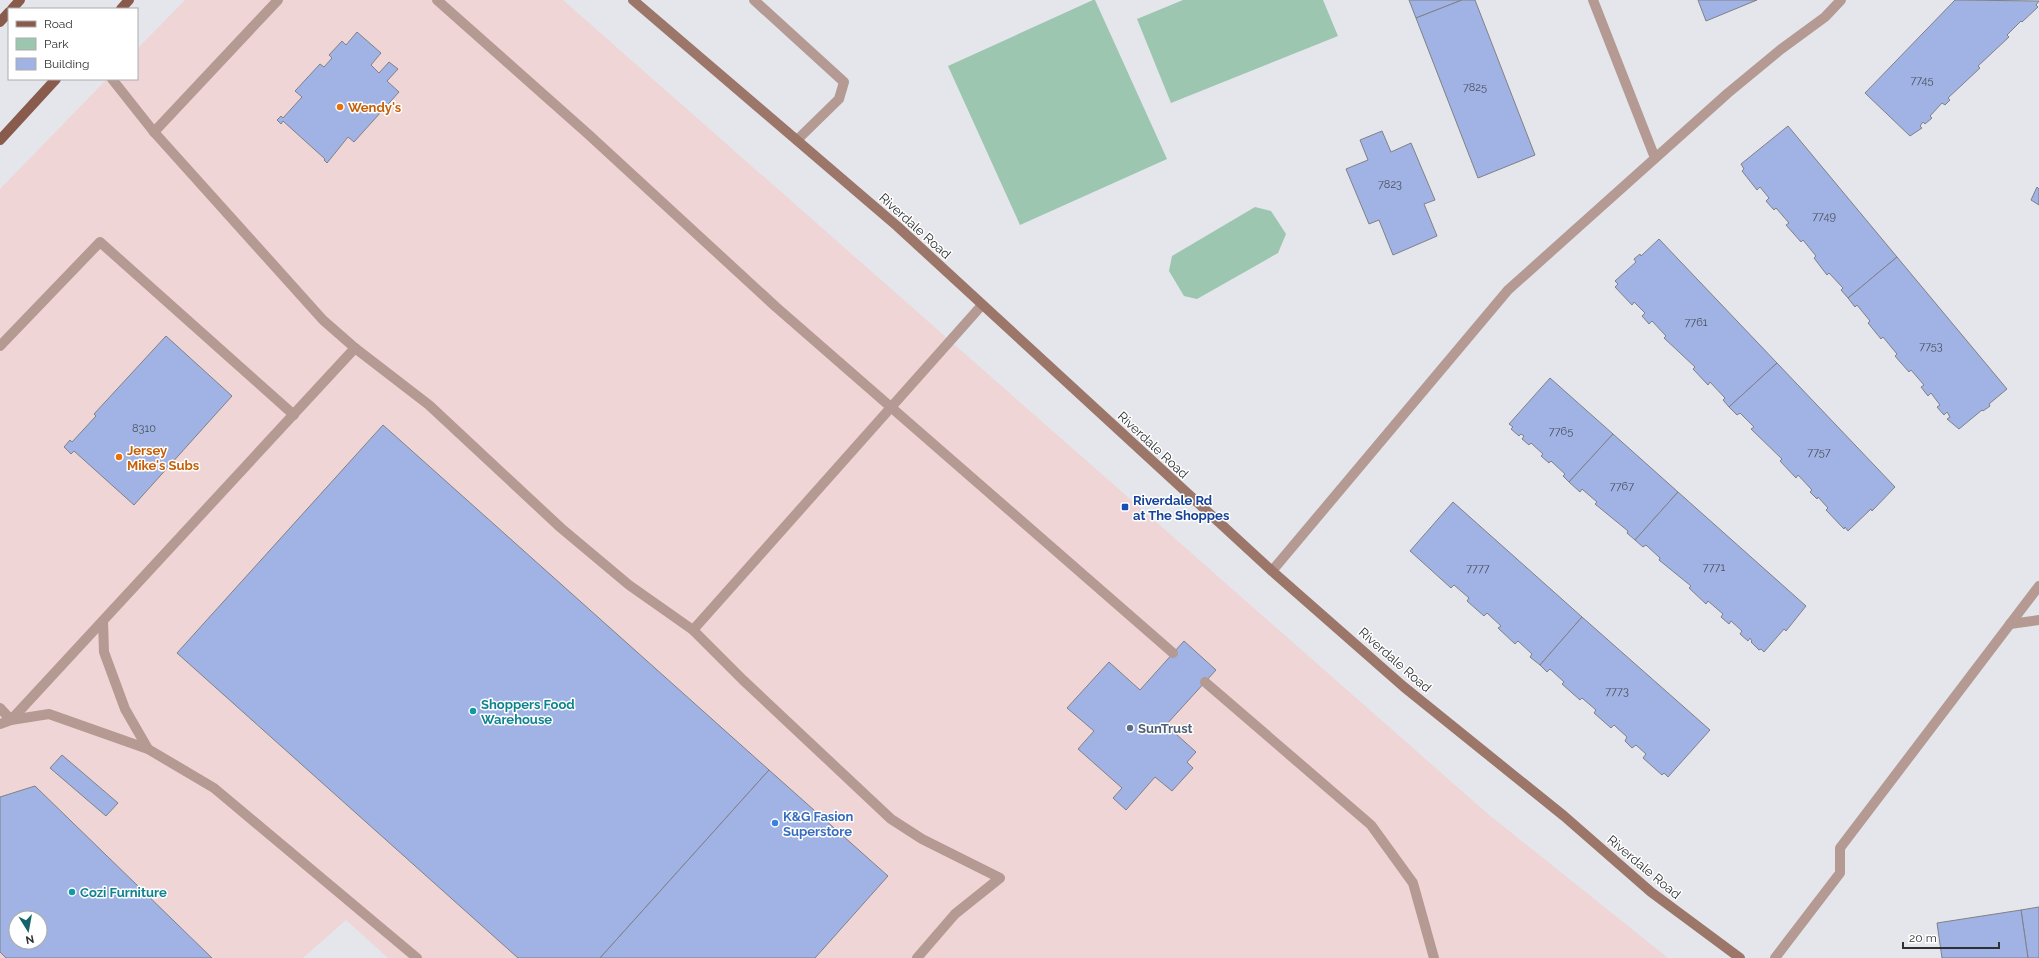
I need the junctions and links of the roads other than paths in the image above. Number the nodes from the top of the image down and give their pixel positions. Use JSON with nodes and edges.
{"nodes":[{"id":1,"x":20,"y":0,"type":"edge"},
{"id":2,"x":129,"y":0,"type":"edge"},
{"id":3,"x":278,"y":0,"type":"edge"},
{"id":4,"x":437,"y":0,"type":"edge"},
{"id":5,"x":754,"y":0,"type":"edge"},
{"id":6,"x":1593,"y":0,"type":"edge"},
{"id":7,"x":1841,"y":0,"type":"edge"},
{"id":8,"x":640,"y":2,"type":"edge"},
{"id":9,"x":13,"y":8,"type":"edge"},
{"id":10,"x":122,"y":8,"type":"edge"},
{"id":11,"x":8,"y":13,"type":"edge"},
{"id":12,"x":0,"y":22,"type":"edge"},
{"id":13,"x":55,"y":80,"type":"edge"},
{"id":14,"x":113,"y":80,"type":"edge"},
{"id":15,"x":154,"y":132,"type":"junction"},
{"id":16,"x":0,"y":140,"type":"edge"},
{"id":17,"x":797,"y":140,"type":"junction"},
{"id":18,"x":1655,"y":158,"type":"junction"},
{"id":19,"x":982,"y":305,"type":"junction"},
{"id":20,"x":0,"y":346,"type":"edge"},
{"id":21,"x":356,"y":348,"type":"junction"},
{"id":22,"x":891,"y":407,"type":"junction"},
{"id":23,"x":294,"y":415,"type":"junction"},
{"id":24,"x":1272,"y":571,"type":"junction"},
{"id":25,"x":2039,"y":586,"type":"edge"},
{"id":26,"x":2039,"y":620,"type":"edge"},
{"id":27,"x":103,"y":621,"type":"junction"},
{"id":28,"x":2010,"y":624,"type":"junction"},
{"id":29,"x":693,"y":630,"type":"junction"},
{"id":30,"x":1173,"y":653,"type":"dead end"},
{"id":31,"x":1205,"y":682,"type":"dead end"},
{"id":32,"x":0,"y":708,"type":"edge"},
{"id":33,"x":11,"y":720,"type":"junction"},
{"id":34,"x":0,"y":724,"type":"edge"},
{"id":35,"x":148,"y":749,"type":"junction"},
{"id":36,"x":417,"y":958,"type":"edge"},
{"id":37,"x":918,"y":958,"type":"edge"},
{"id":38,"x":1434,"y":958,"type":"edge"},
{"id":39,"x":1740,"y":958,"type":"edge"},
{"id":40,"x":1775,"y":958,"type":"edge"}],
"edges":[{"from":1,"to":9,"type":"main road"},
{"from":2,"to":10,"type":"main road"},
{"from":3,"to":15,"type":"lane"},
{"from":4,"to":22,"type":"lane"},
{"from":5,"to":17,"type":"lane"},
{"from":6,"to":18,"type":"lane"},
{"from":7,"to":18,"type":"lane"},
{"from":8,"to":17,"type":"main road","name":"Riverdale Road"},
{"from":11,"to":12,"type":"main road"},
{"from":13,"to":16,"type":"main road"},
{"from":14,"to":15,"type":"lane"},
{"from":15,"to":21,"type":"lane"},
{"from":17,"to":19,"type":"main road","name":"Riverdale Road"},
{"from":18,"to":24,"type":"lane"},
{"from":19,"to":22,"type":"lane"},
{"from":19,"to":24,"type":"main road","name":"Riverdale Road"},
{"from":20,"to":23,"type":"lane"},
{"from":21,"to":23,"type":"lane"},
{"from":21,"to":29,"type":"lane"},
{"from":22,"to":29,"type":"lane"},
{"from":22,"to":30,"type":"lane"},
{"from":23,"to":27,"type":"lane"},
{"from":24,"to":39,"type":"main road","name":"Riverdale Road"},
{"from":25,"to":28,"type":"lane"},
{"from":26,"to":28,"type":"lane"},
{"from":27,"to":33,"type":"lane"},
{"from":27,"to":35,"type":"lane"},
{"from":28,"to":40,"type":"lane"},
{"from":29,"to":37,"type":"lane"},
{"from":31,"to":38,"type":"lane"},
{"from":32,"to":33,"type":"lane"},
{"from":33,"to":34,"type":"lane"},
{"from":33,"to":35,"type":"lane"},
{"from":35,"to":36,"type":"lane"}]}
